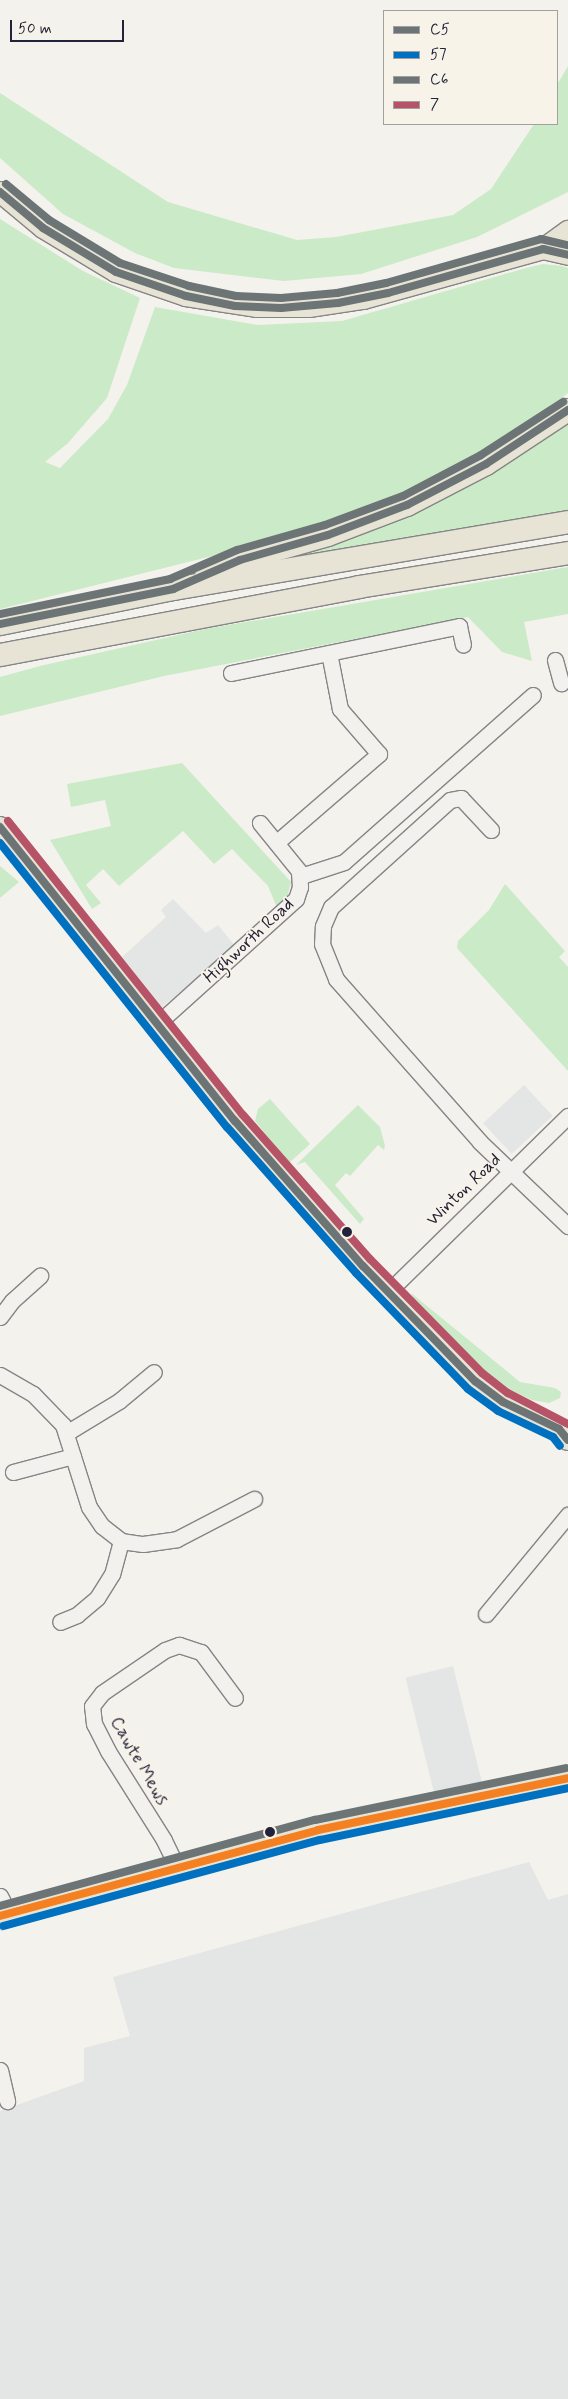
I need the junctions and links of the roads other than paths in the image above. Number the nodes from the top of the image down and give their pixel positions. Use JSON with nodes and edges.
{"nodes":[{"id":1,"x":0,"y":192,"type":"edge"},
{"id":2,"x":568,"y":231,"type":"edge"},
{"id":3,"x":543,"y":249,"type":"junction"},
{"id":4,"x":568,"y":255,"type":"edge"},
{"id":5,"x":568,"y":410,"type":"edge"},
{"id":6,"x":568,"y":522,"type":"edge"},
{"id":7,"x":568,"y":553,"type":"edge"},
{"id":8,"x":173,"y":589,"type":"junction"},
{"id":9,"x":0,"y":624,"type":"edge"},
{"id":10,"x":463,"y":645,"type":"dead end"},
{"id":11,"x":329,"y":652,"type":"junction"},
{"id":12,"x":0,"y":655,"type":"edge"},
{"id":13,"x":555,"y":660,"type":"dead end"},
{"id":14,"x":231,"y":673,"type":"dead end"},
{"id":15,"x":560,"y":684,"type":"edge"},
{"id":16,"x":533,"y":695,"type":"dead end"},
{"id":17,"x":260,"y":823,"type":"dead end"},
{"id":18,"x":0,"y":827,"type":"edge"},
{"id":19,"x":491,"y":830,"type":"dead end"},
{"id":20,"x":277,"y":842,"type":"junction"},
{"id":21,"x":0,"y":845,"type":"edge"},
{"id":22,"x":24,"y":862,"type":"junction"},
{"id":23,"x":301,"y":876,"type":"junction"},
{"id":24,"x":157,"y":1024,"type":"junction"},
{"id":25,"x":568,"y":1116,"type":"edge"},
{"id":26,"x":510,"y":1171,"type":"junction"},
{"id":27,"x":568,"y":1226,"type":"edge"},
{"id":28,"x":40,"y":1276,"type":"dead end"},
{"id":29,"x":388,"y":1292,"type":"junction"},
{"id":30,"x":0,"y":1317,"type":"edge"},
{"id":31,"x":154,"y":1372,"type":"dead end"},
{"id":32,"x":0,"y":1375,"type":"edge"},
{"id":33,"x":565,"y":1429,"type":"edge"},
{"id":34,"x":68,"y":1432,"type":"junction"},
{"id":35,"x":73,"y":1456,"type":"junction"},
{"id":36,"x":13,"y":1472,"type":"dead end"},
{"id":37,"x":254,"y":1499,"type":"dead end"},
{"id":38,"x":568,"y":1515,"type":"edge"},
{"id":39,"x":121,"y":1542,"type":"junction"},
{"id":40,"x":486,"y":1614,"type":"dead end"},
{"id":41,"x":60,"y":1622,"type":"dead end"},
{"id":42,"x":235,"y":1698,"type":"dead end"},
{"id":43,"x":568,"y":1778,"type":"edge"},
{"id":44,"x":177,"y":1867,"type":"junction"},
{"id":45,"x":0,"y":1896,"type":"edge"},
{"id":46,"x":5,"y":1915,"type":"edge"},
{"id":47,"x":0,"y":2070,"type":"edge"},
{"id":48,"x":7,"y":2101,"type":"dead end"}],
"edges":[{"from":1,"to":3,"type":"main road"},
{"from":2,"to":3,"type":"main road"},
{"from":3,"to":4,"type":"main road"},
{"from":5,"to":8,"type":"highway"},
{"from":6,"to":8,"type":"highway"},
{"from":7,"to":12,"type":"highway"},
{"from":8,"to":9,"type":"highway"},
{"from":10,"to":11,"type":"street"},
{"from":11,"to":14,"type":"street"},
{"from":11,"to":20,"type":"street"},
{"from":13,"to":15,"type":"street"},
{"from":16,"to":23,"type":"street"},
{"from":17,"to":20,"type":"street","name":"Highworth Road"},
{"from":18,"to":22,"type":"main road"},
{"from":19,"to":26,"type":"street"},
{"from":20,"to":23,"type":"street","name":"Highworth Road"},
{"from":21,"to":22,"type":"main road"},
{"from":22,"to":24,"type":"main road"},
{"from":23,"to":24,"type":"street","name":"Highworth Road"},
{"from":24,"to":29,"type":"main road"},
{"from":25,"to":26,"type":"street","name":"Winton Road"},
{"from":26,"to":27,"type":"street"},
{"from":26,"to":29,"type":"street","name":"Winton Road"},
{"from":28,"to":30,"type":"street"},
{"from":29,"to":33,"type":"main road"},
{"from":31,"to":34,"type":"street"},
{"from":32,"to":34,"type":"street"},
{"from":34,"to":35,"type":"street"},
{"from":35,"to":36,"type":"street"},
{"from":35,"to":39,"type":"street"},
{"from":37,"to":39,"type":"street"},
{"from":38,"to":40,"type":"street"},
{"from":39,"to":41,"type":"street"},
{"from":42,"to":44,"type":"street","name":"Cawte Mews"},
{"from":43,"to":44,"type":"main road"},
{"from":44,"to":46,"type":"main road"},
{"from":45,"to":46,"type":"street"},
{"from":47,"to":48,"type":"street"}]}
